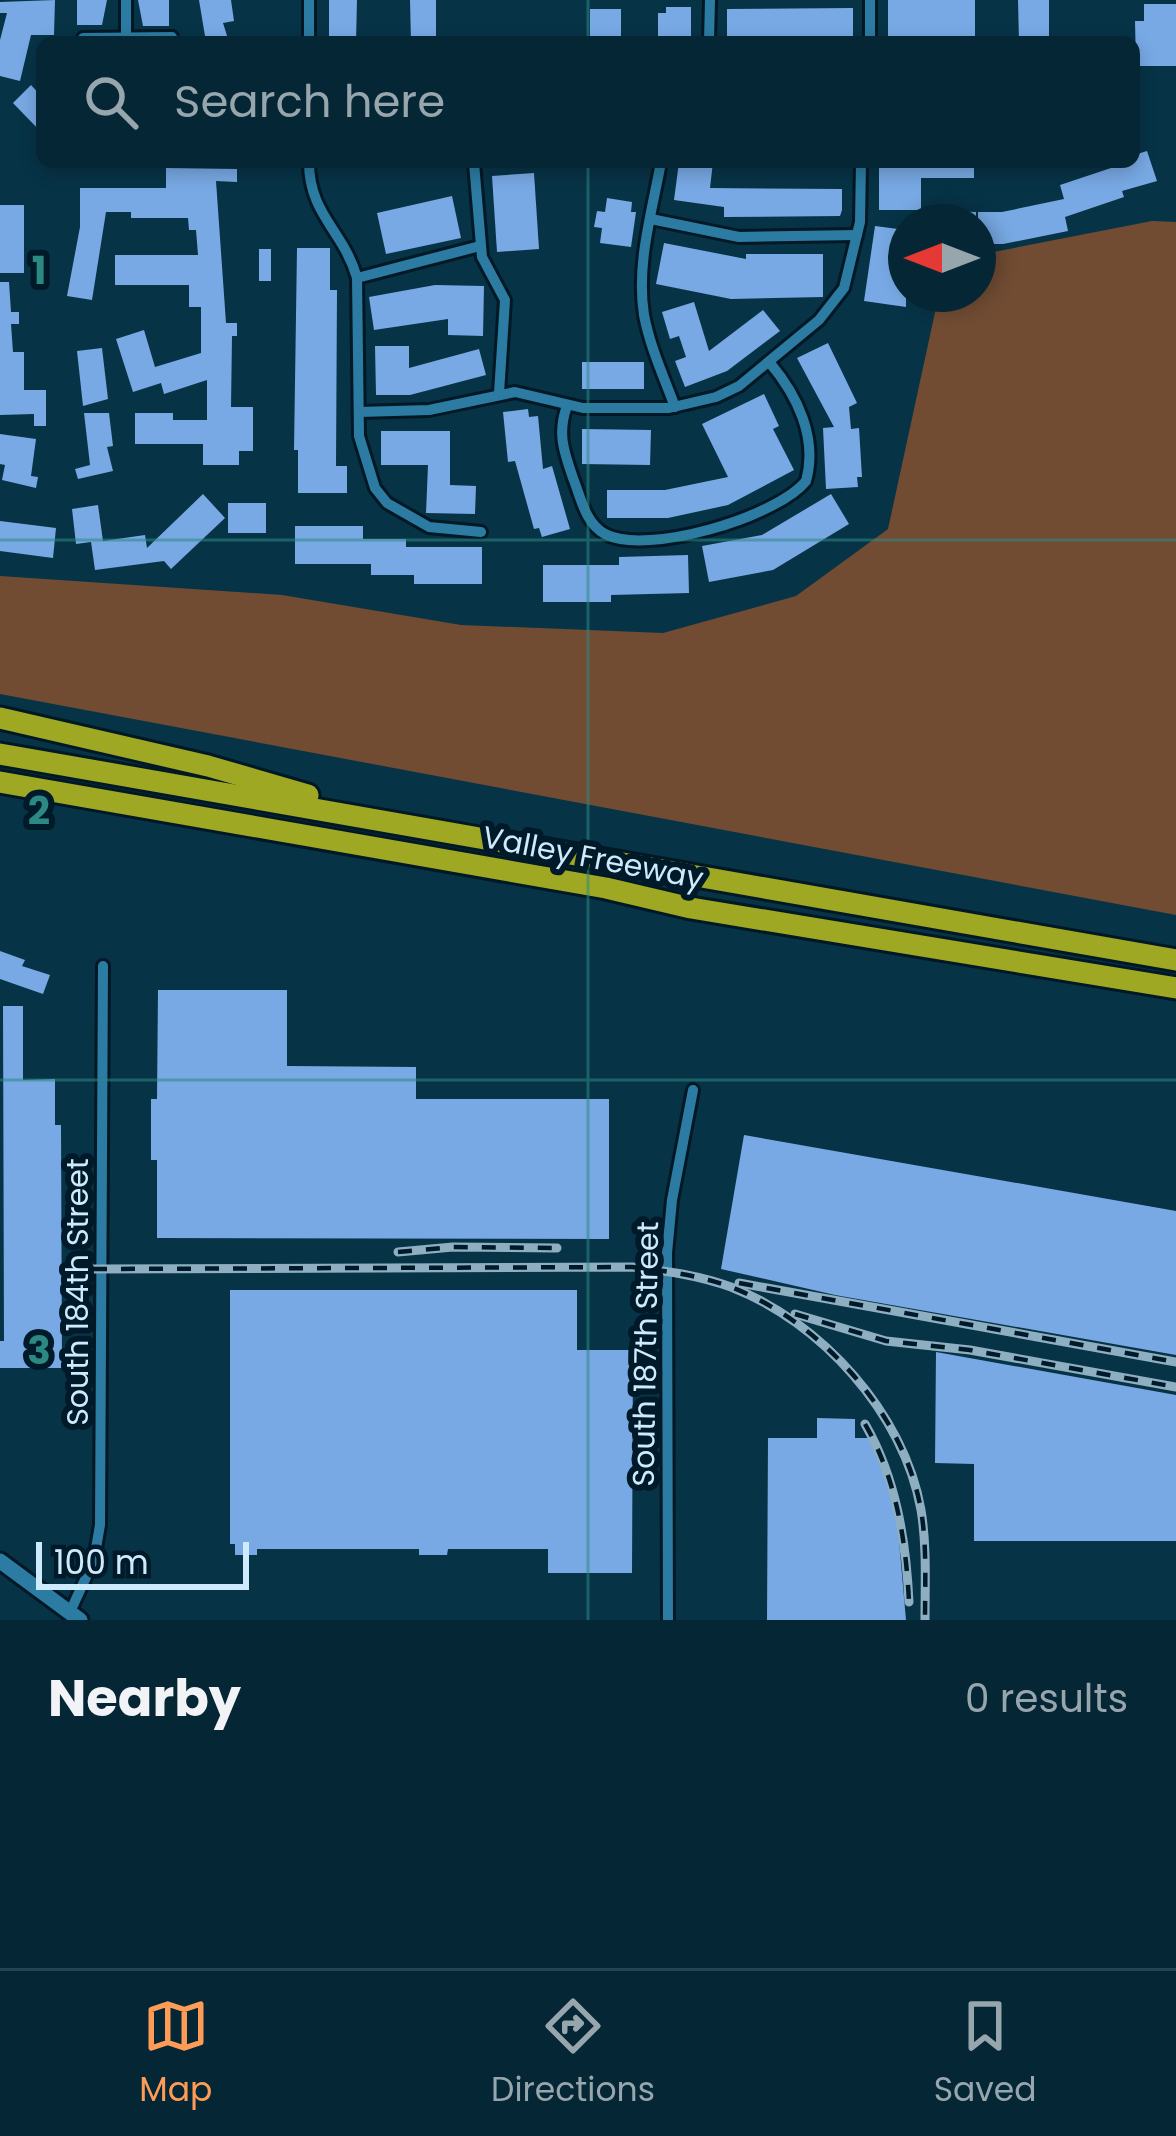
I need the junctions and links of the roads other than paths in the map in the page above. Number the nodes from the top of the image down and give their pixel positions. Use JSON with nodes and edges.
{"nodes":[{"id":1,"x":126,"y":0,"type":"edge"},
{"id":2,"x":309,"y":0,"type":"edge"},
{"id":3,"x":710,"y":0,"type":"edge"},
{"id":4,"x":870,"y":0,"type":"edge"},
{"id":5,"x":126,"y":36,"type":"edge"},
{"id":6,"x":309,"y":36,"type":"edge"},
{"id":7,"x":709,"y":36,"type":"edge"},
{"id":8,"x":870,"y":36,"type":"edge"},
{"id":9,"x":309,"y":168,"type":"edge"},
{"id":10,"x":474,"y":168,"type":"edge"},
{"id":11,"x":660,"y":168,"type":"edge"},
{"id":12,"x":861,"y":168,"type":"edge"},
{"id":13,"x":651,"y":218,"type":"junction"},
{"id":14,"x":857,"y":235,"type":"junction"},
{"id":15,"x":480,"y":246,"type":"junction"},
{"id":16,"x":357,"y":278,"type":"junction"},
{"id":17,"x":770,"y":363,"type":"junction"},
{"id":18,"x":499,"y":393,"type":"junction"},
{"id":19,"x":567,"y":406,"type":"junction"},
{"id":20,"x":675,"y":407,"type":"junction"},
{"id":21,"x":358,"y":412,"type":"junction"},
{"id":22,"x":481,"y":532,"type":"dead end"},
{"id":23,"x":0,"y":718,"type":"edge"},
{"id":24,"x":0,"y":742,"type":"edge"},
{"id":25,"x":0,"y":754,"type":"edge"},
{"id":26,"x":0,"y":782,"type":"edge"},
{"id":27,"x":308,"y":795,"type":"junction"},
{"id":28,"x":1176,"y":947,"type":"edge"},
{"id":29,"x":1176,"y":960,"type":"edge"},
{"id":30,"x":103,"y":966,"type":"dead end"},
{"id":31,"x":1176,"y":988,"type":"edge"},
{"id":32,"x":693,"y":1090,"type":"dead end"},
{"id":33,"x":0,"y":1562,"type":"edge"},
{"id":34,"x":75,"y":1616,"type":"edge"},
{"id":35,"x":668,"y":1620,"type":"edge"}],
"edges":[{"from":1,"to":5,"type":"street"},
{"from":2,"to":6,"type":"street"},
{"from":3,"to":7,"type":"street"},
{"from":4,"to":8,"type":"street"},
{"from":9,"to":16,"type":"street"},
{"from":10,"to":15,"type":"street"},
{"from":11,"to":13,"type":"street"},
{"from":12,"to":14,"type":"street"},
{"from":13,"to":14,"type":"street"},
{"from":13,"to":20,"type":"street"},
{"from":14,"to":17,"type":"street"},
{"from":15,"to":16,"type":"street"},
{"from":15,"to":18,"type":"street"},
{"from":16,"to":21,"type":"street"},
{"from":17,"to":19,"type":"street"},
{"from":17,"to":20,"type":"street"},
{"from":18,"to":19,"type":"street"},
{"from":18,"to":21,"type":"street"},
{"from":19,"to":20,"type":"street"},
{"from":21,"to":22,"type":"street"},
{"from":23,"to":27,"type":"highway"},
{"from":24,"to":27,"type":"highway","name":"Valley Freeway"},
{"from":25,"to":29,"type":"highway"},
{"from":26,"to":31,"type":"highway","name":"Valley Freeway"},
{"from":27,"to":28,"type":"highway","name":"Valley Freeway"},
{"from":30,"to":34,"type":"street","name":"South 184th Street"},
{"from":32,"to":35,"type":"street","name":"South 187th Street"},
{"from":33,"to":34,"type":"main road"}]}
